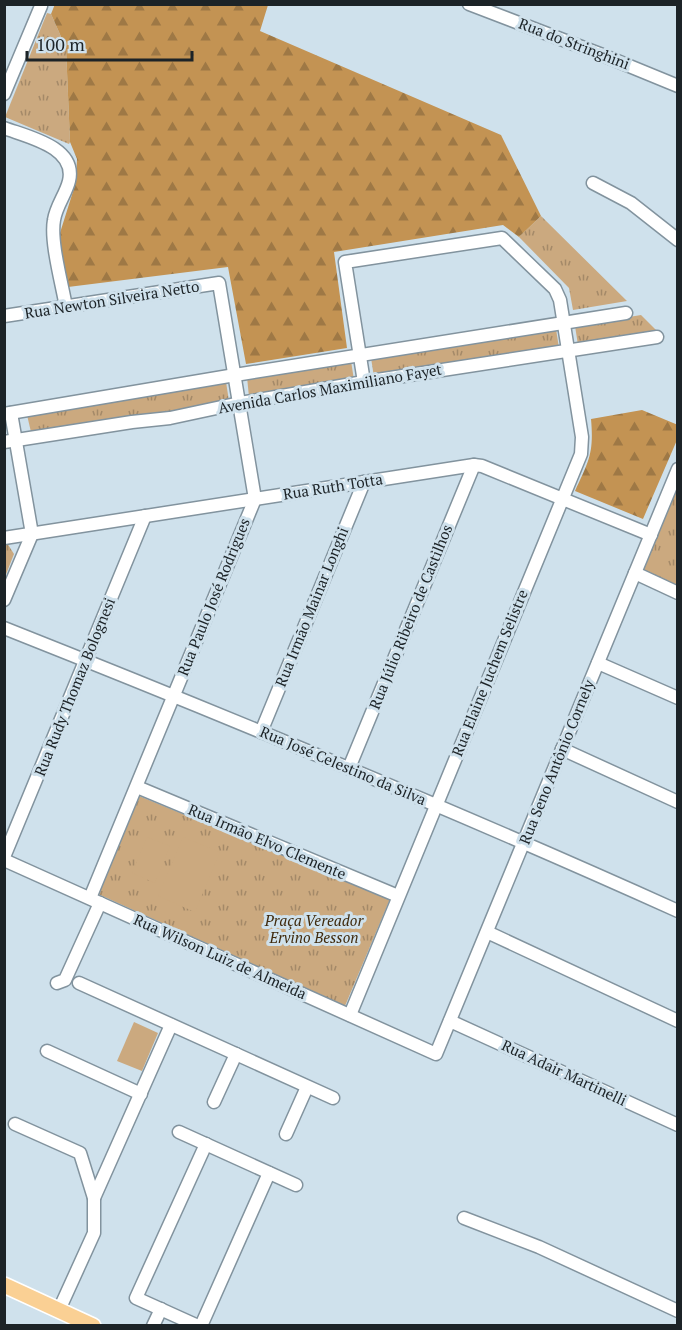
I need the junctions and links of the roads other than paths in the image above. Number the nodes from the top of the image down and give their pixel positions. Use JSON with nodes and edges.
{"nodes":[{"id":1,"x":469,"y":4,"type":"edge"},
{"id":2,"x":41,"y":6,"type":"edge"},
{"id":3,"x":678,"y":86,"type":"edge"},
{"id":4,"x":4,"y":94,"type":"edge"},
{"id":5,"x":4,"y":128,"type":"edge"},
{"id":6,"x":592,"y":183,"type":"dead end"},
{"id":7,"x":678,"y":240,"type":"edge"},
{"id":8,"x":219,"y":283,"type":"joint"},
{"id":9,"x":66,"y":307,"type":"junction"},
{"id":10,"x":626,"y":313,"type":"dead end"},
{"id":11,"x":4,"y":316,"type":"edge"},
{"id":12,"x":565,"y":323,"type":"junction"},
{"id":13,"x":657,"y":337,"type":"dead end"},
{"id":14,"x":570,"y":350,"type":"junction"},
{"id":15,"x":360,"y":355,"type":"junction"},
{"id":16,"x":235,"y":375,"type":"junction"},
{"id":17,"x":364,"y":382,"type":"junction"},
{"id":18,"x":240,"y":403,"type":"junction"},
{"id":19,"x":8,"y":414,"type":"edge"},
{"id":20,"x":10,"y":441,"type":"edge"},
{"id":21,"x":474,"y":465,"type":"junction"},
{"id":22,"x":678,"y":469,"type":"edge"},
{"id":23,"x":364,"y":482,"type":"junction"},
{"id":24,"x":255,"y":499,"type":"junction"},
{"id":25,"x":562,"y":499,"type":"junction"},
{"id":26,"x":145,"y":516,"type":"junction"},
{"id":27,"x":32,"y":534,"type":"junction"},
{"id":28,"x":651,"y":535,"type":"junction"},
{"id":29,"x":4,"y":538,"type":"edge"},
{"id":30,"x":635,"y":573,"type":"junction"},
{"id":31,"x":678,"y":593,"type":"edge"},
{"id":32,"x":4,"y":600,"type":"edge"},
{"id":33,"x":4,"y":628,"type":"edge"},
{"id":34,"x":86,"y":661,"type":"junction"},
{"id":35,"x":598,"y":663,"type":"junction"},
{"id":36,"x":174,"y":695,"type":"junction"},
{"id":37,"x":678,"y":698,"type":"edge"},
{"id":38,"x":261,"y":732,"type":"junction"},
{"id":39,"x":562,"y":749,"type":"junction"},
{"id":40,"x":349,"y":768,"type":"junction"},
{"id":41,"x":137,"y":787,"type":"junction"},
{"id":42,"x":678,"y":802,"type":"edge"},
{"id":43,"x":435,"y":805,"type":"junction"},
{"id":44,"x":524,"y":842,"type":"junction"},
{"id":45,"x":4,"y":858,"type":"edge"},
{"id":46,"x":398,"y":896,"type":"junction"},
{"id":47,"x":95,"y":900,"type":"junction"},
{"id":48,"x":678,"y":911,"type":"edge"},
{"id":49,"x":487,"y":932,"type":"junction"},
{"id":50,"x":57,"y":983,"type":"dead end"},
{"id":51,"x":79,"y":983,"type":"dead end"},
{"id":52,"x":350,"y":1015,"type":"junction"},
{"id":53,"x":450,"y":1021,"type":"junction"},
{"id":54,"x":678,"y":1022,"type":"edge"},
{"id":55,"x":171,"y":1025,"type":"junction"},
{"id":56,"x":47,"y":1051,"type":"dead end"},
{"id":57,"x":236,"y":1054,"type":"junction"},
{"id":58,"x":436,"y":1054,"type":"joint"},
{"id":59,"x":307,"y":1087,"type":"junction"},
{"id":60,"x":141,"y":1094,"type":"junction"},
{"id":61,"x":333,"y":1098,"type":"dead end"},
{"id":62,"x":214,"y":1102,"type":"dead end"},
{"id":63,"x":15,"y":1124,"type":"dead end"},
{"id":64,"x":678,"y":1125,"type":"edge"},
{"id":65,"x":179,"y":1132,"type":"dead end"},
{"id":66,"x":286,"y":1134,"type":"dead end"},
{"id":67,"x":206,"y":1144,"type":"junction"},
{"id":68,"x":269,"y":1173,"type":"junction"},
{"id":69,"x":296,"y":1185,"type":"dead end"},
{"id":70,"x":94,"y":1198,"type":"junction"},
{"id":71,"x":464,"y":1218,"type":"dead end"},
{"id":72,"x":4,"y":1285,"type":"edge"},
{"id":73,"x":161,"y":1309,"type":"junction"},
{"id":74,"x":60,"y":1310,"type":"junction"},
{"id":75,"x":678,"y":1311,"type":"edge"},
{"id":76,"x":93,"y":1326,"type":"edge"},
{"id":77,"x":153,"y":1326,"type":"edge"},
{"id":78,"x":199,"y":1326,"type":"edge"}],
"edges":[{"from":1,"to":3,"type":"street","name":"Rua do Stringhini"},
{"from":2,"to":4,"type":"street"},
{"from":5,"to":9,"type":"street"},
{"from":6,"to":7,"type":"street"},
{"from":8,"to":9,"type":"street","name":"Rua Newton Silveira Netto"},
{"from":8,"to":16,"type":"street","name":"Rua Paulo José Rodrigues"},
{"from":9,"to":11,"type":"street","name":"Rua Newton Silveira Netto"},
{"from":10,"to":12,"type":"street","name":"Avenida Carlos Maximiliano Fayet"},
{"from":12,"to":14,"type":"street","name":"Rua Elaine Juchem Selistre"},
{"from":12,"to":15,"type":"street","name":"Avenida Carlos Maximiliano Fayet"},
{"from":12,"to":15,"type":"street","name":"Rua Elaine Juchem Selistre"},
{"from":13,"to":14,"type":"street","name":"Avenida Carlos Maximiliano Fayet"},
{"from":14,"to":17,"type":"street","name":"Avenida Carlos Maximiliano Fayet"},
{"from":14,"to":25,"type":"street","name":"Rua Elaine Juchem Selistre"},
{"from":15,"to":16,"type":"street","name":"Avenida Carlos Maximiliano Fayet"},
{"from":15,"to":17,"type":"street"},
{"from":16,"to":18,"type":"street","name":"Rua Paulo José Rodrigues"},
{"from":16,"to":19,"type":"street","name":"Avenida Carlos Maximiliano Fayet"},
{"from":17,"to":18,"type":"street","name":"Avenida Carlos Maximiliano Fayet"},
{"from":18,"to":20,"type":"street","name":"Avenida Carlos Maximiliano Fayet"},
{"from":18,"to":24,"type":"street","name":"Rua Paulo José Rodrigues"},
{"from":19,"to":20,"type":"street"},
{"from":20,"to":27,"type":"street"},
{"from":21,"to":23,"type":"street","name":"Rua Ruth Totta"},
{"from":21,"to":25,"type":"street","name":"Rua Ruth Totta"},
{"from":21,"to":40,"type":"street","name":"Rua Júlio Ribeiro de Castilhos"},
{"from":22,"to":28,"type":"street","name":"Rua Seno Antônio Cornely"},
{"from":23,"to":24,"type":"street","name":"Rua Ruth Totta"},
{"from":23,"to":38,"type":"street","name":"Rua Irmão Mainar Longhi"},
{"from":24,"to":26,"type":"street","name":"Rua Ruth Totta"},
{"from":24,"to":36,"type":"street","name":"Rua Paulo José Rodrigues"},
{"from":25,"to":28,"type":"street","name":"Rua Ruth Totta"},
{"from":25,"to":43,"type":"street","name":"Rua Elaine Juchem Selistre"},
{"from":26,"to":27,"type":"street","name":"Rua Ruth Totta"},
{"from":26,"to":34,"type":"street","name":"Rua Rudy Thomaz Bolognesi"},
{"from":27,"to":29,"type":"street","name":"Rua Ruth Totta"},
{"from":27,"to":32,"type":"street"},
{"from":28,"to":30,"type":"street","name":"Rua Seno Antônio Cornely"},
{"from":30,"to":31,"type":"street"},
{"from":30,"to":35,"type":"street","name":"Rua Seno Antônio Cornely"},
{"from":33,"to":34,"type":"street","name":"Rua José Celestino da Silva"},
{"from":34,"to":36,"type":"street","name":"Rua José Celestino da Silva"},
{"from":34,"to":45,"type":"street","name":"Rua Rudy Thomaz Bolognesi"},
{"from":35,"to":37,"type":"street"},
{"from":35,"to":39,"type":"street","name":"Rua Seno Antônio Cornely"},
{"from":36,"to":38,"type":"street","name":"Rua José Celestino da Silva"},
{"from":36,"to":41,"type":"street","name":"Rua Paulo José Rodrigues"},
{"from":38,"to":40,"type":"street","name":"Rua José Celestino da Silva"},
{"from":39,"to":42,"type":"street"},
{"from":39,"to":44,"type":"street","name":"Rua Seno Antônio Cornely"},
{"from":40,"to":43,"type":"street","name":"Rua José Celestino da Silva"},
{"from":41,"to":46,"type":"street","name":"Rua Irmão Elvo Clemente"},
{"from":41,"to":47,"type":"street","name":"Rua Paulo José Rodrigues"},
{"from":43,"to":44,"type":"street","name":"Rua José Celestino da Silva"},
{"from":43,"to":46,"type":"street","name":"Rua Elaine Juchem Selistre"},
{"from":44,"to":48,"type":"street","name":"Rua José Celestino da Silva"},
{"from":44,"to":49,"type":"street","name":"Rua Seno Antônio Cornely"},
{"from":45,"to":47,"type":"street","name":"Rua Wilson Luiz de Almeida"},
{"from":46,"to":52,"type":"street","name":"Rua Elaine Juchem Selistre"},
{"from":47,"to":50,"type":"street","name":"Rua Paulo José Rodrigues"},
{"from":47,"to":52,"type":"street","name":"Rua Wilson Luiz de Almeida"},
{"from":49,"to":53,"type":"street","name":"Rua Seno Antônio Cornely"},
{"from":49,"to":54,"type":"street"},
{"from":51,"to":55,"type":"street"},
{"from":52,"to":58,"type":"street","name":"Rua Wilson Luiz de Almeida"},
{"from":53,"to":58,"type":"street","name":"Rua Seno Antônio Cornely"},
{"from":53,"to":64,"type":"street","name":"Rua Adair Martinelli"},
{"from":55,"to":57,"type":"street"},
{"from":55,"to":60,"type":"street"},
{"from":56,"to":60,"type":"street"},
{"from":57,"to":59,"type":"street"},
{"from":57,"to":62,"type":"street"},
{"from":59,"to":61,"type":"street"},
{"from":59,"to":66,"type":"street"},
{"from":60,"to":70,"type":"street"},
{"from":63,"to":70,"type":"street"},
{"from":65,"to":67,"type":"street"},
{"from":67,"to":68,"type":"street"},
{"from":67,"to":73,"type":"street"},
{"from":68,"to":69,"type":"street"},
{"from":68,"to":78,"type":"street"},
{"from":70,"to":74,"type":"street"},
{"from":71,"to":75,"type":"street"},
{"from":72,"to":74,"type":"main road"},
{"from":73,"to":77,"type":"street"},
{"from":73,"to":78,"type":"street"},
{"from":74,"to":76,"type":"main road"}]}
